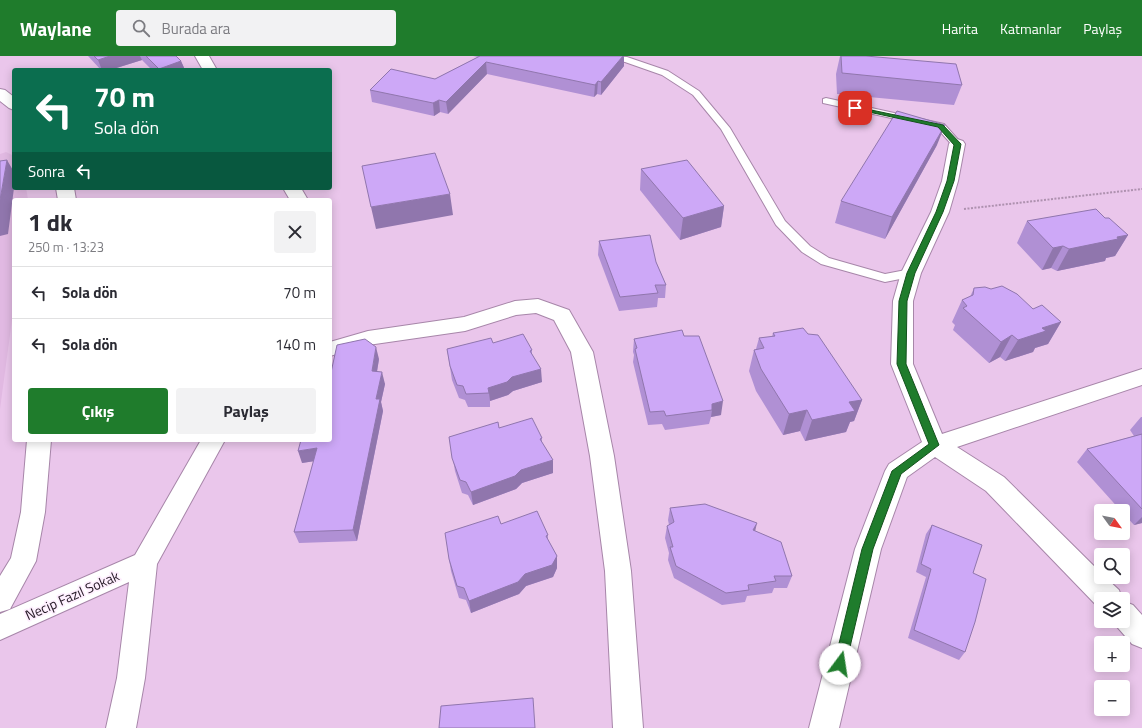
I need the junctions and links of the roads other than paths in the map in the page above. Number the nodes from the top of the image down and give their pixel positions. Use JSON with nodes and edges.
{"nodes":[{"id":1,"x":202,"y":56,"type":"edge"},
{"id":2,"x":605,"y":56,"type":"edge"},
{"id":3,"x":209,"y":68,"type":"edge"},
{"id":4,"x":0,"y":93,"type":"edge"},
{"id":5,"x":826,"y":102,"type":"dead end"},
{"id":6,"x":12,"y":103,"type":"edge"},
{"id":7,"x":957,"y":144,"type":"joint"},
{"id":8,"x":911,"y":273,"type":"junction"},
{"id":9,"x":332,"y":349,"type":"edge"},
{"id":10,"x":1142,"y":377,"type":"edge"},
{"id":11,"x":39,"y":442,"type":"edge"},
{"id":12,"x":213,"y":442,"type":"edge"},
{"id":13,"x":934,"y":445,"type":"junction"},
{"id":14,"x":144,"y":563,"type":"junction"},
{"id":15,"x":1102,"y":592,"type":"edge"},
{"id":16,"x":0,"y":600,"type":"edge"},
{"id":17,"x":1130,"y":622,"type":"edge"},
{"id":18,"x":0,"y":627,"type":"edge"},
{"id":19,"x":1142,"y":635,"type":"edge"},
{"id":20,"x":121,"y":728,"type":"edge"},
{"id":21,"x":628,"y":728,"type":"edge"},
{"id":22,"x":824,"y":728,"type":"edge"}],
"edges":[{"from":1,"to":3,"type":"street"},
{"from":2,"to":8,"type":"lane"},
{"from":4,"to":6,"type":"street"},
{"from":5,"to":7,"type":"lane"},
{"from":7,"to":8,"type":"street"},
{"from":8,"to":13,"type":"street"},
{"from":9,"to":21,"type":"street"},
{"from":10,"to":13,"type":"street"},
{"from":11,"to":16,"type":"street"},
{"from":12,"to":14,"type":"street"},
{"from":13,"to":15,"type":"street"},
{"from":13,"to":22,"type":"street"},
{"from":14,"to":18,"type":"street","name":"Necip Fazıl Sokak"},
{"from":14,"to":20,"type":"street"},
{"from":17,"to":19,"type":"street"}]}
